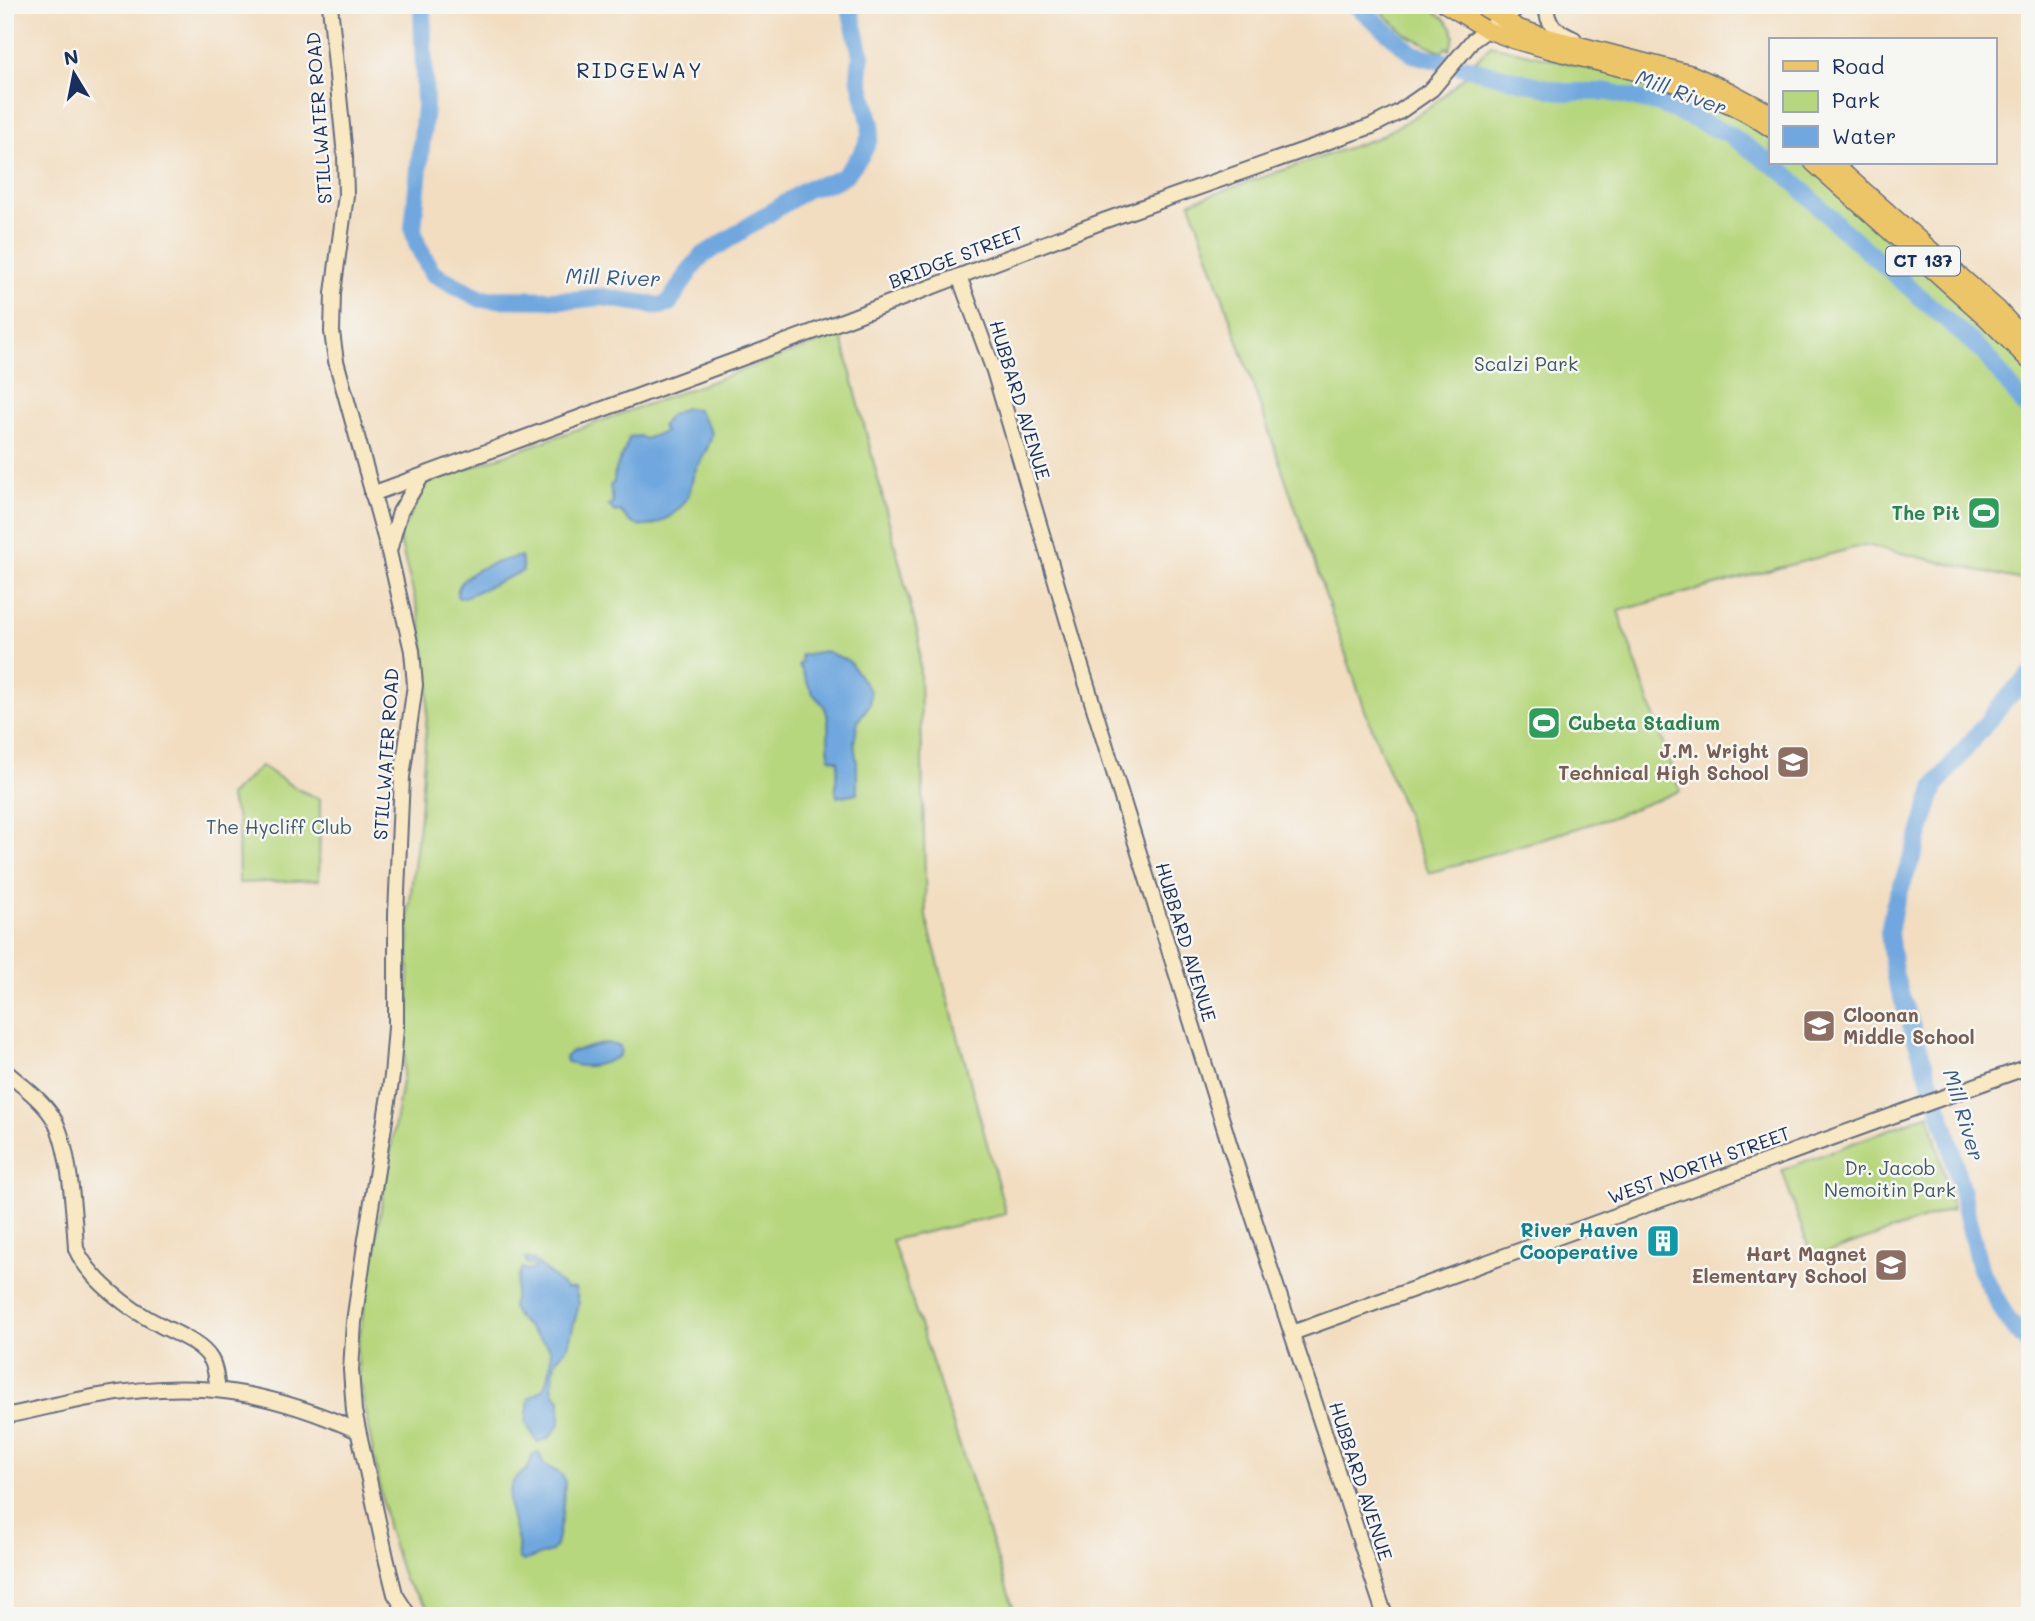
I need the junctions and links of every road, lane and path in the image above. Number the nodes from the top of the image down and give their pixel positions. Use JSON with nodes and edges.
{"nodes":[{"id":1,"x":330,"y":5,"type":"edge"},
{"id":2,"x":1446,"y":5,"type":"edge"},
{"id":3,"x":1479,"y":5,"type":"edge"},
{"id":4,"x":1521,"y":5,"type":"edge"},
{"id":5,"x":1547,"y":5,"type":"edge"},
{"id":6,"x":1502,"y":19,"type":"junction"},
{"id":7,"x":1487,"y":30,"type":"junction"},
{"id":8,"x":1588,"y":46,"type":"junction"},
{"id":9,"x":1769,"y":112,"type":"edge"},
{"id":10,"x":1769,"y":129,"type":"edge"},
{"id":11,"x":1814,"y":164,"type":"edge"},
{"id":12,"x":1834,"y":164,"type":"edge"},
{"id":13,"x":959,"y":276,"type":"junction"},
{"id":14,"x":1997,"y":309,"type":"junction"},
{"id":15,"x":2030,"y":327,"type":"edge"},
{"id":16,"x":2030,"y":344,"type":"edge"},
{"id":17,"x":2030,"y":362,"type":"edge"},
{"id":18,"x":421,"y":476,"type":"junction"},
{"id":19,"x":372,"y":494,"type":"junction"},
{"id":20,"x":389,"y":552,"type":"junction"},
{"id":21,"x":2030,"y":1066,"type":"edge"},
{"id":22,"x":5,"y":1071,"type":"edge"},
{"id":23,"x":1292,"y":1333,"type":"junction"},
{"id":24,"x":218,"y":1390,"type":"junction"},
{"id":25,"x":5,"y":1416,"type":"edge"},
{"id":26,"x":358,"y":1431,"type":"junction"},
{"id":27,"x":410,"y":1616,"type":"edge"},
{"id":28,"x":1385,"y":1616,"type":"edge"}],
"edges":[{"from":1,"to":19,"type":"main road","name":"STILLWATER ROAD"},
{"from":2,"to":7,"type":"main road"},
{"from":3,"to":6,"type":"main road"},
{"from":4,"to":6,"type":"main road","name":"BRIDGE STREET"},
{"from":5,"to":8,"type":"main road"},
{"from":6,"to":7,"type":"main road","name":"BRIDGE STREET"},
{"from":6,"to":8,"type":"main road"},
{"from":7,"to":10,"type":"main road"},
{"from":7,"to":13,"type":"main road","name":"BRIDGE STREET"},
{"from":8,"to":9,"type":"main road"},
{"from":11,"to":17,"type":"main road","number":"CT 137"},
{"from":12,"to":14,"type":"main road","number":"CT 137"},
{"from":13,"to":18,"type":"main road","name":"BRIDGE STREET"},
{"from":13,"to":23,"type":"main road","name":"HUBBARD AVENUE"},
{"from":14,"to":15,"type":"main road"},
{"from":14,"to":16,"type":"main road","number":"CT 137"},
{"from":18,"to":19,"type":"main road","name":"BRIDGE STREET"},
{"from":18,"to":20,"type":"main road"},
{"from":19,"to":20,"type":"main road","name":"STILLWATER ROAD"},
{"from":20,"to":26,"type":"main road","name":"STILLWATER ROAD"},
{"from":21,"to":23,"type":"main road","name":"WEST NORTH STREET"},
{"from":22,"to":24,"type":"main road"},
{"from":23,"to":28,"type":"main road","name":"HUBBARD AVENUE"},
{"from":24,"to":25,"type":"main road"},
{"from":24,"to":26,"type":"main road"},
{"from":26,"to":27,"type":"main road","name":"STILLWATER ROAD"}]}
